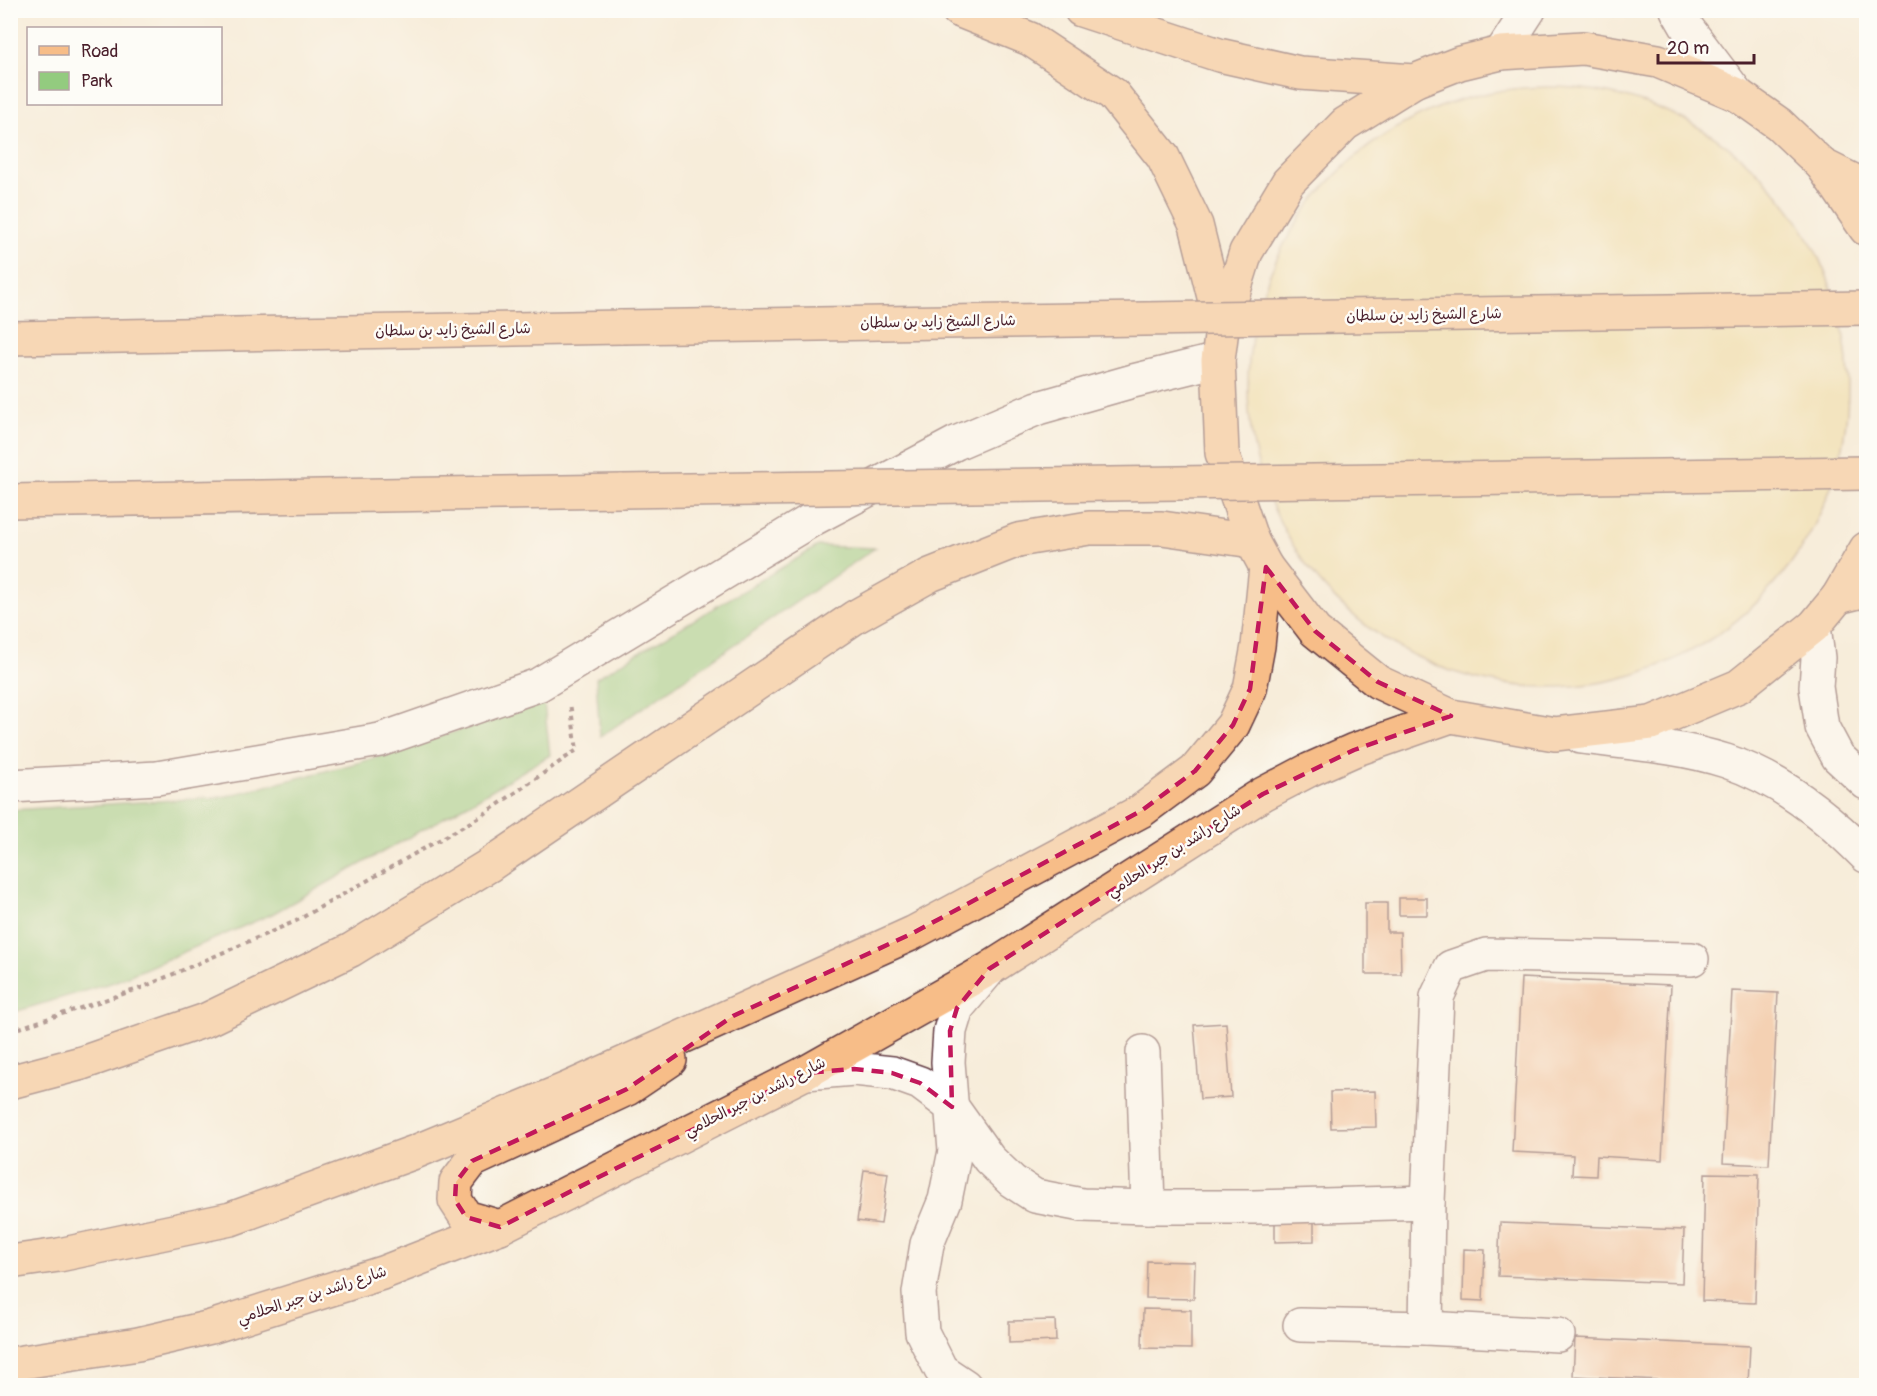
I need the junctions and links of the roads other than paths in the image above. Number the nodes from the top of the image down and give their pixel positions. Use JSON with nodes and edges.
{"nodes":[{"id":1,"x":958,"y":10,"type":"edge"},
{"id":2,"x":1081,"y":10,"type":"edge"},
{"id":3,"x":1529,"y":10,"type":"edge"},
{"id":4,"x":1677,"y":10,"type":"edge"},
{"id":5,"x":1501,"y":53,"type":"junction"},
{"id":6,"x":1414,"y":81,"type":"junction"},
{"id":7,"x":1738,"y":95,"type":"junction"},
{"id":8,"x":1822,"y":165,"type":"junction"},
{"id":9,"x":1866,"y":187,"type":"edge"},
{"id":10,"x":1866,"y":229,"type":"edge"},
{"id":11,"x":1866,"y":308,"type":"edge"},
{"id":12,"x":10,"y":338,"type":"edge"},
{"id":13,"x":1220,"y":344,"type":"junction"},
{"id":14,"x":1866,"y":473,"type":"edge"},
{"id":15,"x":10,"y":501,"type":"edge"},
{"id":16,"x":1866,"y":549,"type":"edge"},
{"id":17,"x":1259,"y":554,"type":"junction"},
{"id":18,"x":1852,"y":594,"type":"edge"},
{"id":19,"x":1814,"y":626,"type":"junction"},
{"id":20,"x":1451,"y":716,"type":"junction"},
{"id":21,"x":1555,"y":734,"type":"junction"},
{"id":22,"x":1866,"y":783,"type":"edge"},
{"id":23,"x":10,"y":786,"type":"edge"},
{"id":24,"x":1866,"y":856,"type":"edge"},
{"id":25,"x":1692,"y":959,"type":"dead end"},
{"id":26,"x":989,"y":969,"type":"junction"},
{"id":27,"x":733,"y":1016,"type":"junction"},
{"id":28,"x":1143,"y":1052,"type":"dead end"},
{"id":29,"x":805,"y":1073,"type":"junction"},
{"id":30,"x":10,"y":1082,"type":"edge"},
{"id":31,"x":952,"y":1107,"type":"junction"},
{"id":32,"x":1428,"y":1202,"type":"junction"},
{"id":33,"x":1148,"y":1207,"type":"junction"},
{"id":34,"x":500,"y":1227,"type":"junction"},
{"id":35,"x":10,"y":1262,"type":"edge"},
{"id":36,"x":1300,"y":1324,"type":"dead end"},
{"id":37,"x":1426,"y":1328,"type":"junction"},
{"id":38,"x":1558,"y":1335,"type":"dead end"},
{"id":39,"x":10,"y":1364,"type":"edge"},
{"id":40,"x":965,"y":1386,"type":"edge"}],
"edges":[{"from":1,"to":13,"type":"main road"},
{"from":2,"to":6,"type":"main road"},
{"from":3,"to":5,"type":"street"},
{"from":4,"to":7,"type":"street"},
{"from":5,"to":6,"type":"main road"},
{"from":5,"to":7,"type":"main road"},
{"from":6,"to":13,"type":"main road"},
{"from":7,"to":8,"type":"main road"},
{"from":8,"to":9,"type":"main road"},
{"from":8,"to":10,"type":"main road"},
{"from":11,"to":12,"type":"main road","name":"شارع الشيخ زايد بن سلطان","bridge":true},
{"from":13,"to":17,"type":"main road"},
{"from":13,"to":23,"type":"street"},
{"from":14,"to":15,"type":"main road","bridge":true},
{"from":16,"to":18,"type":"main road"},
{"from":17,"to":20,"type":"main road"},
{"from":17,"to":27,"type":"main road"},
{"from":17,"to":30,"type":"main road"},
{"from":18,"to":19,"type":"main road"},
{"from":19,"to":21,"type":"main road"},
{"from":19,"to":22,"type":"street"},
{"from":20,"to":21,"type":"main road"},
{"from":20,"to":26,"type":"main road","name":"شارع راشد بن جبر الحلامي"},
{"from":21,"to":24,"type":"street"},
{"from":25,"to":32,"type":"street"},
{"from":26,"to":29,"type":"main road","name":"شارع راشد بن جبر الحلامي"},
{"from":26,"to":31,"type":"street"},
{"from":27,"to":34,"type":"main road"},
{"from":27,"to":35,"type":"main road"},
{"from":28,"to":33,"type":"street"},
{"from":29,"to":31,"type":"street"},
{"from":29,"to":34,"type":"main road","name":"شارع راشد بن جبر الحلامي"},
{"from":31,"to":33,"type":"street"},
{"from":31,"to":40,"type":"street"},
{"from":32,"to":33,"type":"street"},
{"from":32,"to":37,"type":"street"},
{"from":34,"to":39,"type":"main road","name":"شارع راشد بن جبر الحلامي"},
{"from":36,"to":37,"type":"street"},
{"from":37,"to":38,"type":"street"}]}
